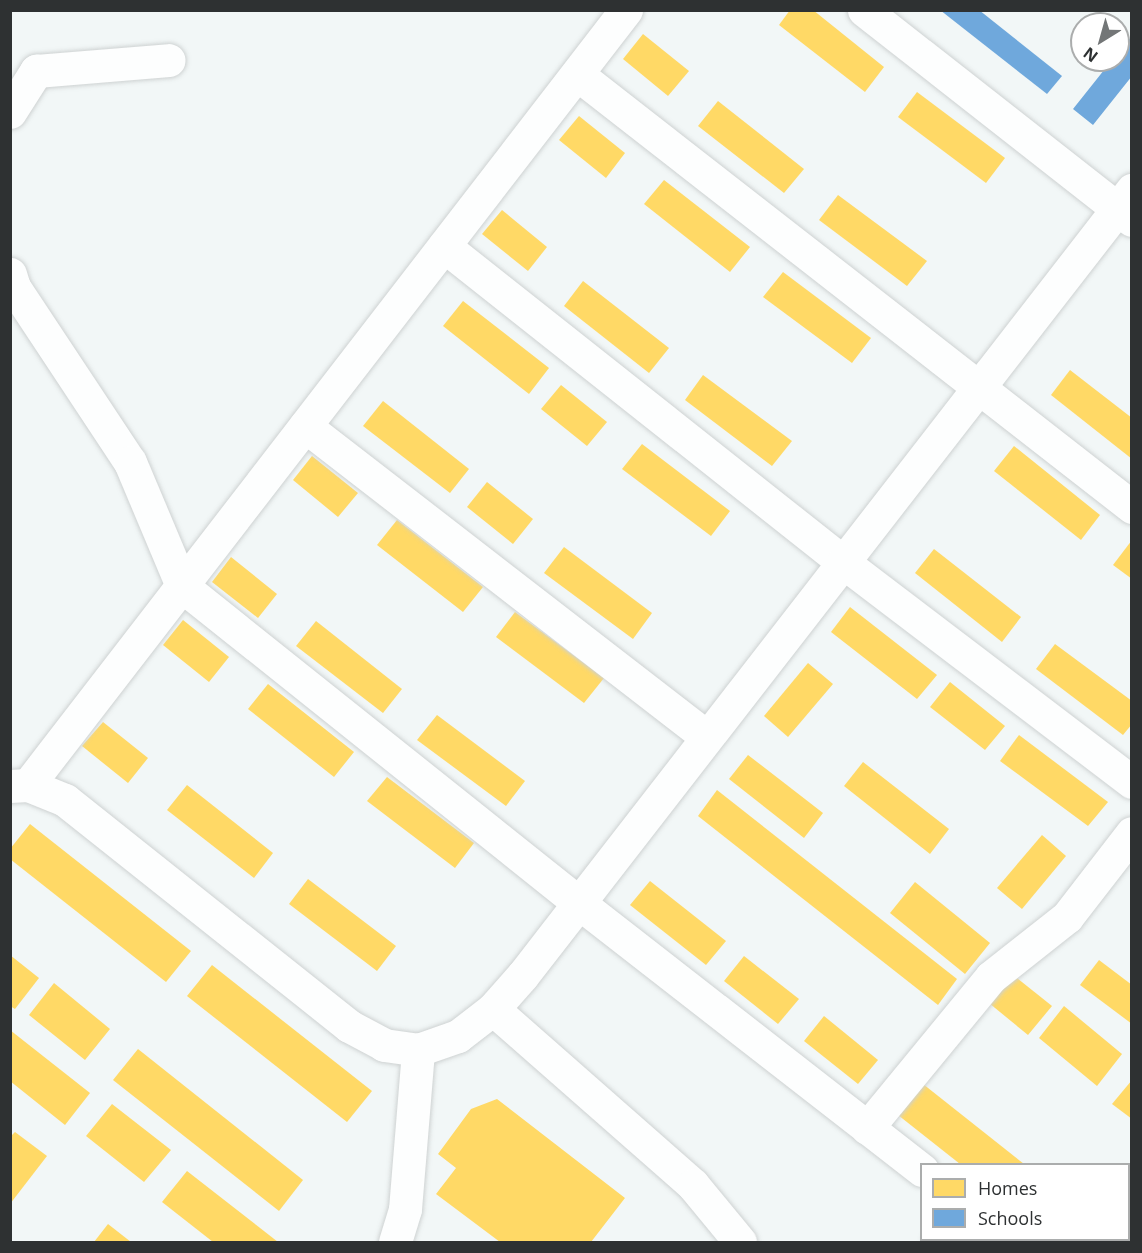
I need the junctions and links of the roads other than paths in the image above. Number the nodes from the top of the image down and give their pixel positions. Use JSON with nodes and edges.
{"nodes":[{"id":1,"x":626,"y":10,"type":"edge"},
{"id":2,"x":864,"y":10,"type":"edge"},
{"id":3,"x":169,"y":60,"type":"dead end"},
{"id":4,"x":578,"y":74,"type":"junction"},
{"id":5,"x":10,"y":112,"type":"edge"},
{"id":6,"x":1127,"y":206,"type":"edge"},
{"id":7,"x":444,"y":246,"type":"junction"},
{"id":8,"x":10,"y":274,"type":"edge"},
{"id":9,"x":979,"y":387,"type":"junction"},
{"id":10,"x":305,"y":426,"type":"junction"},
{"id":11,"x":1131,"y":507,"type":"edge"},
{"id":12,"x":843,"y":562,"type":"junction"},
{"id":13,"x":182,"y":585,"type":"junction"},
{"id":14,"x":707,"y":737,"type":"junction"},
{"id":15,"x":1131,"y":782,"type":"edge"},
{"id":16,"x":19,"y":786,"type":"edge"},
{"id":17,"x":1131,"y":833,"type":"edge"},
{"id":18,"x":579,"y":903,"type":"junction"},
{"id":19,"x":493,"y":1009,"type":"junction"},
{"id":20,"x":418,"y":1050,"type":"junction"},
{"id":21,"x":867,"y":1128,"type":"junction"},
{"id":22,"x":920,"y":1169,"type":"edge"},
{"id":23,"x":395,"y":1242,"type":"edge"},
{"id":24,"x":740,"y":1242,"type":"edge"}],
"edges":[{"from":1,"to":4,"type":"street"},
{"from":2,"to":6,"type":"street"},
{"from":3,"to":5,"type":"street"},
{"from":4,"to":7,"type":"street"},
{"from":4,"to":9,"type":"street"},
{"from":6,"to":9,"type":"street"},
{"from":7,"to":10,"type":"street"},
{"from":7,"to":12,"type":"street"},
{"from":8,"to":13,"type":"street"},
{"from":9,"to":11,"type":"street"},
{"from":9,"to":12,"type":"street"},
{"from":10,"to":13,"type":"street"},
{"from":10,"to":14,"type":"street"},
{"from":12,"to":14,"type":"street"},
{"from":12,"to":15,"type":"street"},
{"from":13,"to":16,"type":"street"},
{"from":13,"to":18,"type":"street"},
{"from":14,"to":18,"type":"street"},
{"from":16,"to":20,"type":"street"},
{"from":17,"to":21,"type":"street"},
{"from":18,"to":19,"type":"street"},
{"from":18,"to":21,"type":"street"},
{"from":19,"to":20,"type":"street"},
{"from":19,"to":24,"type":"street"},
{"from":20,"to":23,"type":"street"},
{"from":21,"to":22,"type":"street"}]}
